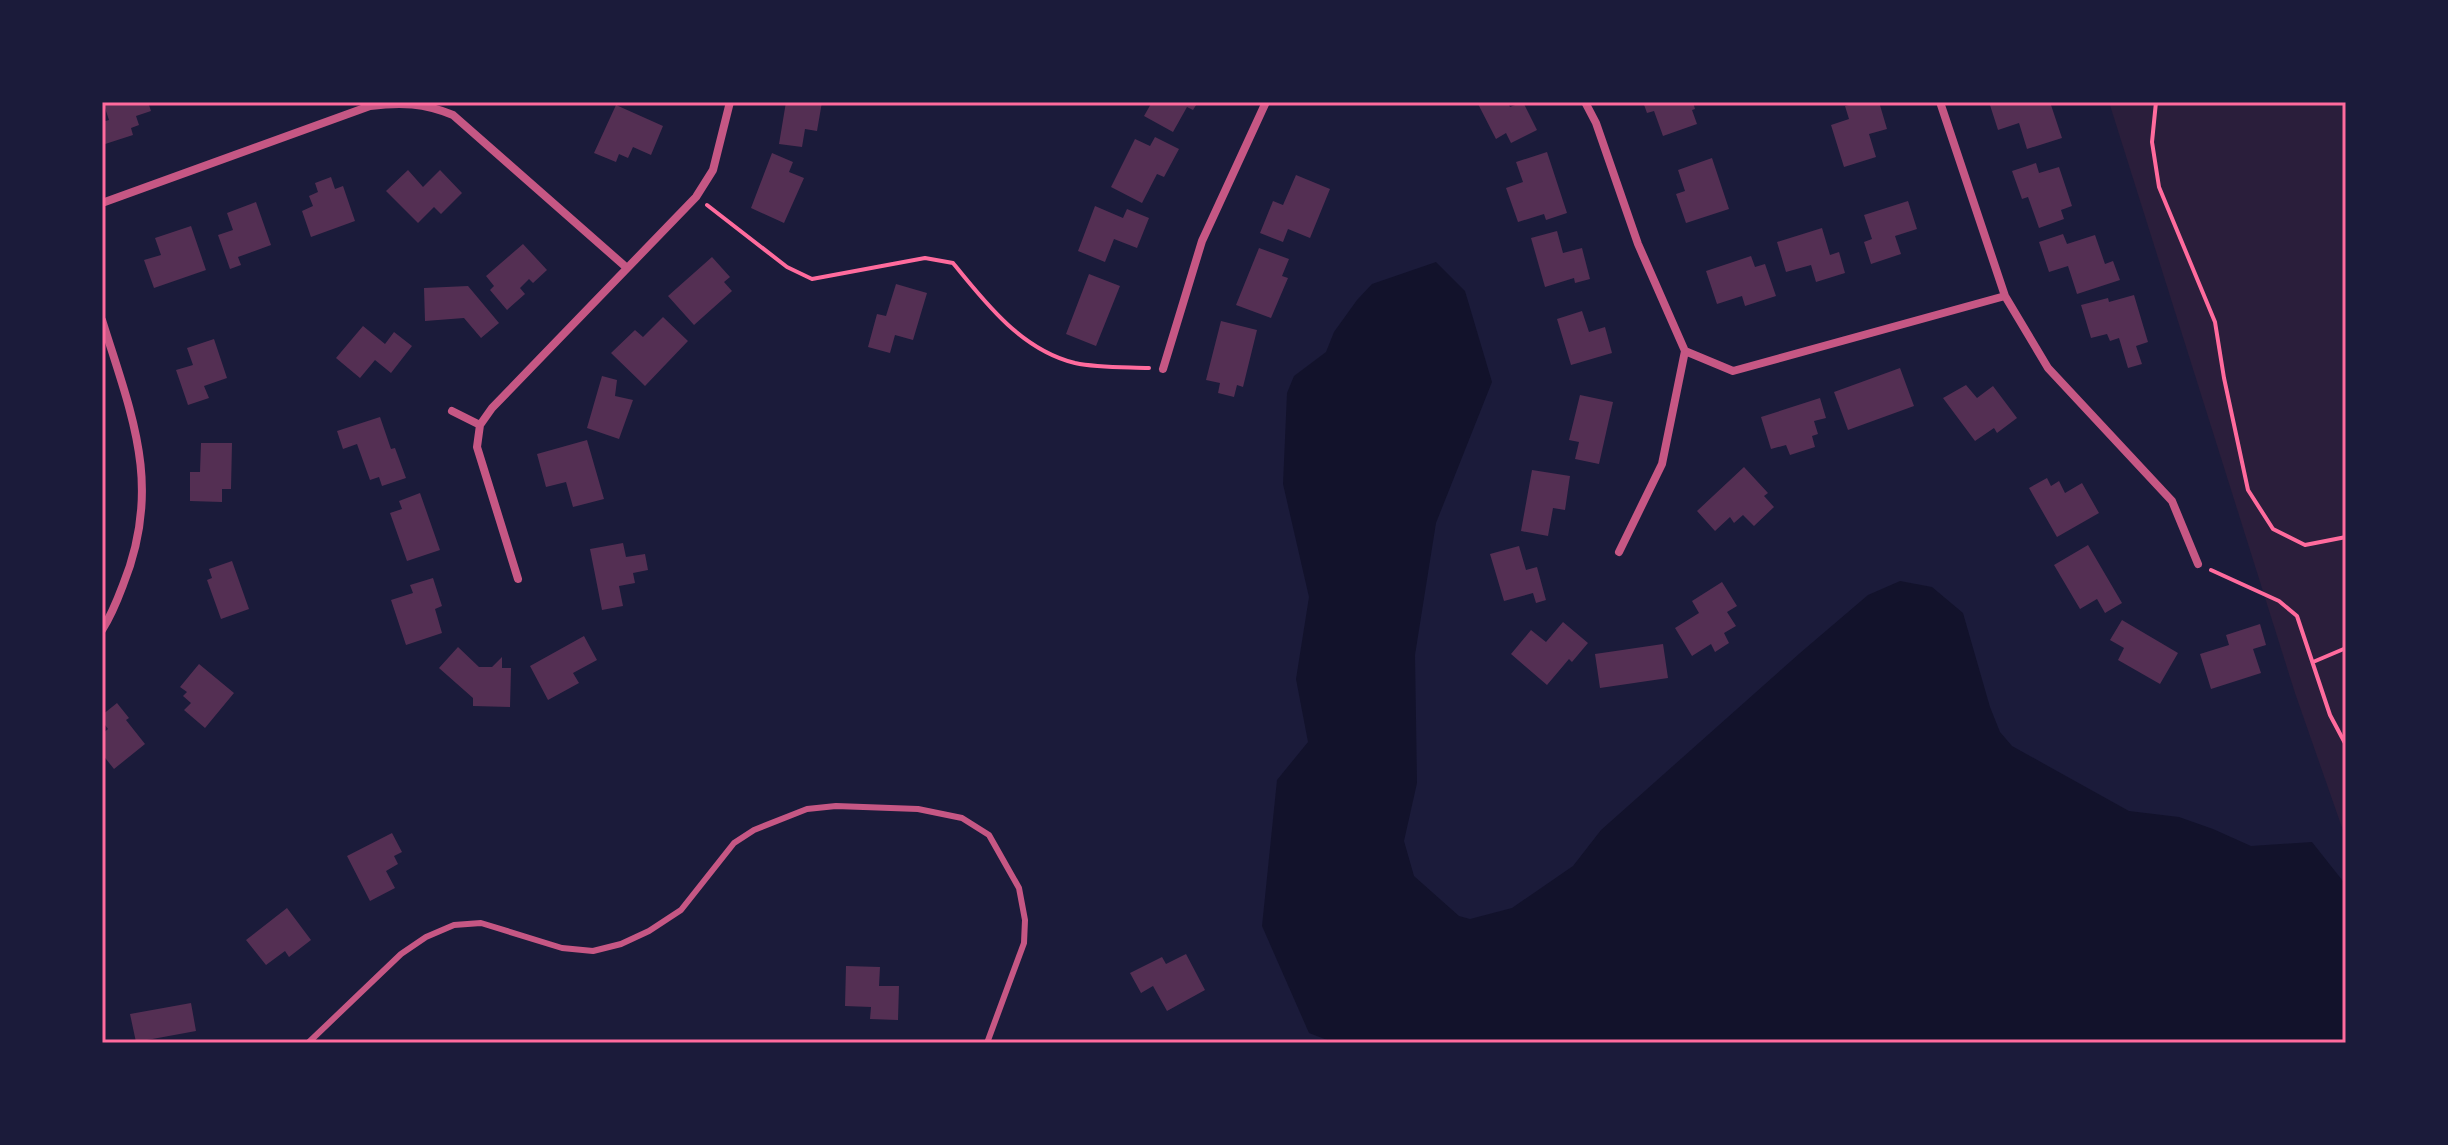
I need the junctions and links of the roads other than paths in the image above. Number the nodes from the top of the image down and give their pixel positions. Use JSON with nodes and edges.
{"nodes":[{"id":1,"x":730,"y":102,"type":"edge"},
{"id":2,"x":1266,"y":102,"type":"edge"},
{"id":3,"x":1585,"y":102,"type":"edge"},
{"id":4,"x":1940,"y":102,"type":"edge"},
{"id":5,"x":102,"y":203,"type":"edge"},
{"id":6,"x":627,"y":268,"type":"junction"},
{"id":7,"x":2005,"y":296,"type":"junction"},
{"id":8,"x":102,"y":320,"type":"edge"},
{"id":9,"x":1685,"y":351,"type":"junction"},
{"id":10,"x":1163,"y":369,"type":"road end"},
{"id":11,"x":452,"y":411,"type":"dead end"},
{"id":12,"x":480,"y":425,"type":"junction"},
{"id":13,"x":1619,"y":552,"type":"dead end"},
{"id":14,"x":2198,"y":564,"type":"road end"},
{"id":15,"x":518,"y":579,"type":"dead end"},
{"id":16,"x":102,"y":630,"type":"edge"},
{"id":17,"x":308,"y":1043,"type":"edge"},
{"id":18,"x":987,"y":1043,"type":"edge"}],
"edges":[{"from":1,"to":6,"type":"street"},
{"from":2,"to":10,"type":"street"},
{"from":3,"to":9,"type":"street"},
{"from":4,"to":7,"type":"street"},
{"from":5,"to":6,"type":"street"},
{"from":6,"to":12,"type":"street"},
{"from":7,"to":9,"type":"street"},
{"from":7,"to":14,"type":"street"},
{"from":8,"to":16,"type":"street"},
{"from":9,"to":13,"type":"street"},
{"from":11,"to":12,"type":"street"},
{"from":12,"to":15,"type":"street"},
{"from":17,"to":18,"type":"lane"}]}
